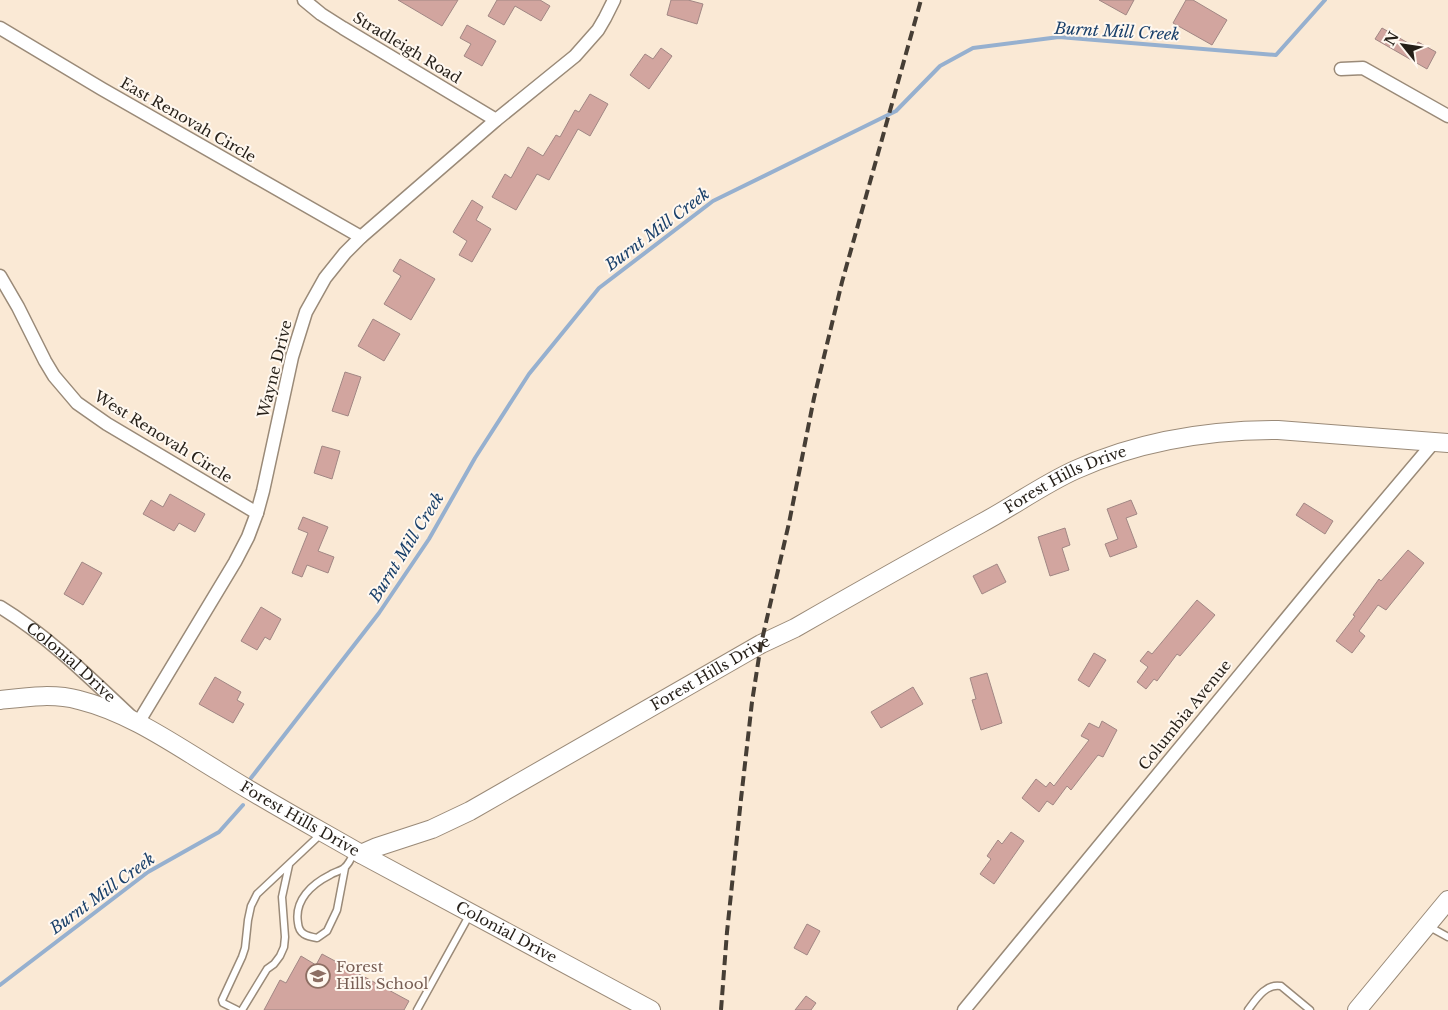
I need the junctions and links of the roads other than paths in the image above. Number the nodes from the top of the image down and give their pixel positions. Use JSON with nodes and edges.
{"nodes":[{"id":1,"x":304,"y":0,"type":"edge"},
{"id":2,"x":614,"y":0,"type":"edge"},
{"id":3,"x":0,"y":28,"type":"edge"},
{"id":4,"x":1341,"y":69,"type":"dead end"},
{"id":5,"x":1448,"y":116,"type":"edge"},
{"id":6,"x":496,"y":120,"type":"junction"},
{"id":7,"x":361,"y":237,"type":"junction"},
{"id":8,"x":0,"y":276,"type":"edge"},
{"id":9,"x":1441,"y":443,"type":"edge"},
{"id":10,"x":257,"y":513,"type":"junction"},
{"id":11,"x":0,"y":607,"type":"edge"},
{"id":12,"x":0,"y":700,"type":"edge"},
{"id":13,"x":138,"y":723,"type":"junction"},
{"id":14,"x":322,"y":832,"type":"junction"},
{"id":15,"x":358,"y":853,"type":"junction"},
{"id":16,"x":288,"y":865,"type":"junction"},
{"id":17,"x":344,"y":868,"type":"junction"},
{"id":18,"x":1448,"y":900,"type":"edge"},
{"id":19,"x":470,"y":913,"type":"junction"},
{"id":20,"x":1427,"y":926,"type":"junction"},
{"id":21,"x":1448,"y":937,"type":"edge"},
{"id":22,"x":237,"y":1010,"type":"edge"},
{"id":23,"x":242,"y":1010,"type":"edge"},
{"id":24,"x":417,"y":1010,"type":"edge"},
{"id":25,"x":651,"y":1010,"type":"edge"},
{"id":26,"x":964,"y":1010,"type":"edge"},
{"id":27,"x":1248,"y":1010,"type":"edge"},
{"id":28,"x":1310,"y":1010,"type":"edge"},
{"id":29,"x":1357,"y":1010,"type":"edge"}],
"edges":[{"from":1,"to":6,"type":"street","name":"Stradleigh Road"},
{"from":2,"to":6,"type":"street","name":"Wayne Drive"},
{"from":3,"to":7,"type":"street","name":"East Renovah Circle"},
{"from":4,"to":5,"type":"street"},
{"from":6,"to":7,"type":"street","name":"Wayne Drive"},
{"from":7,"to":10,"type":"street","name":"Wayne Drive"},
{"from":8,"to":10,"type":"street","name":"West Renovah Circle"},
{"from":9,"to":15,"type":"street","name":"Forest Hills Drive"},
{"from":9,"to":26,"type":"street","name":"Columbia Avenue"},
{"from":10,"to":13,"type":"street","name":"Wayne Drive"},
{"from":11,"to":13,"type":"street","name":"Colonial Drive"},
{"from":12,"to":13,"type":"street","name":"Forest Hills Drive"},
{"from":13,"to":14,"type":"street","name":"Forest Hills Drive"},
{"from":14,"to":15,"type":"street","name":"Forest Hills Drive"},
{"from":14,"to":16,"type":"lane"},
{"from":15,"to":17,"type":"lane"},
{"from":15,"to":19,"type":"street","name":"Colonial Drive"},
{"from":16,"to":22,"type":"lane"},
{"from":16,"to":23,"type":"lane"},
{"from":17,"to":17,"type":"lane"},
{"from":18,"to":20,"type":"street"},
{"from":19,"to":24,"type":"lane"},
{"from":19,"to":25,"type":"street","name":"Colonial Drive"},
{"from":20,"to":21,"type":"lane"},
{"from":20,"to":29,"type":"street"},
{"from":27,"to":28,"type":"lane"}]}
